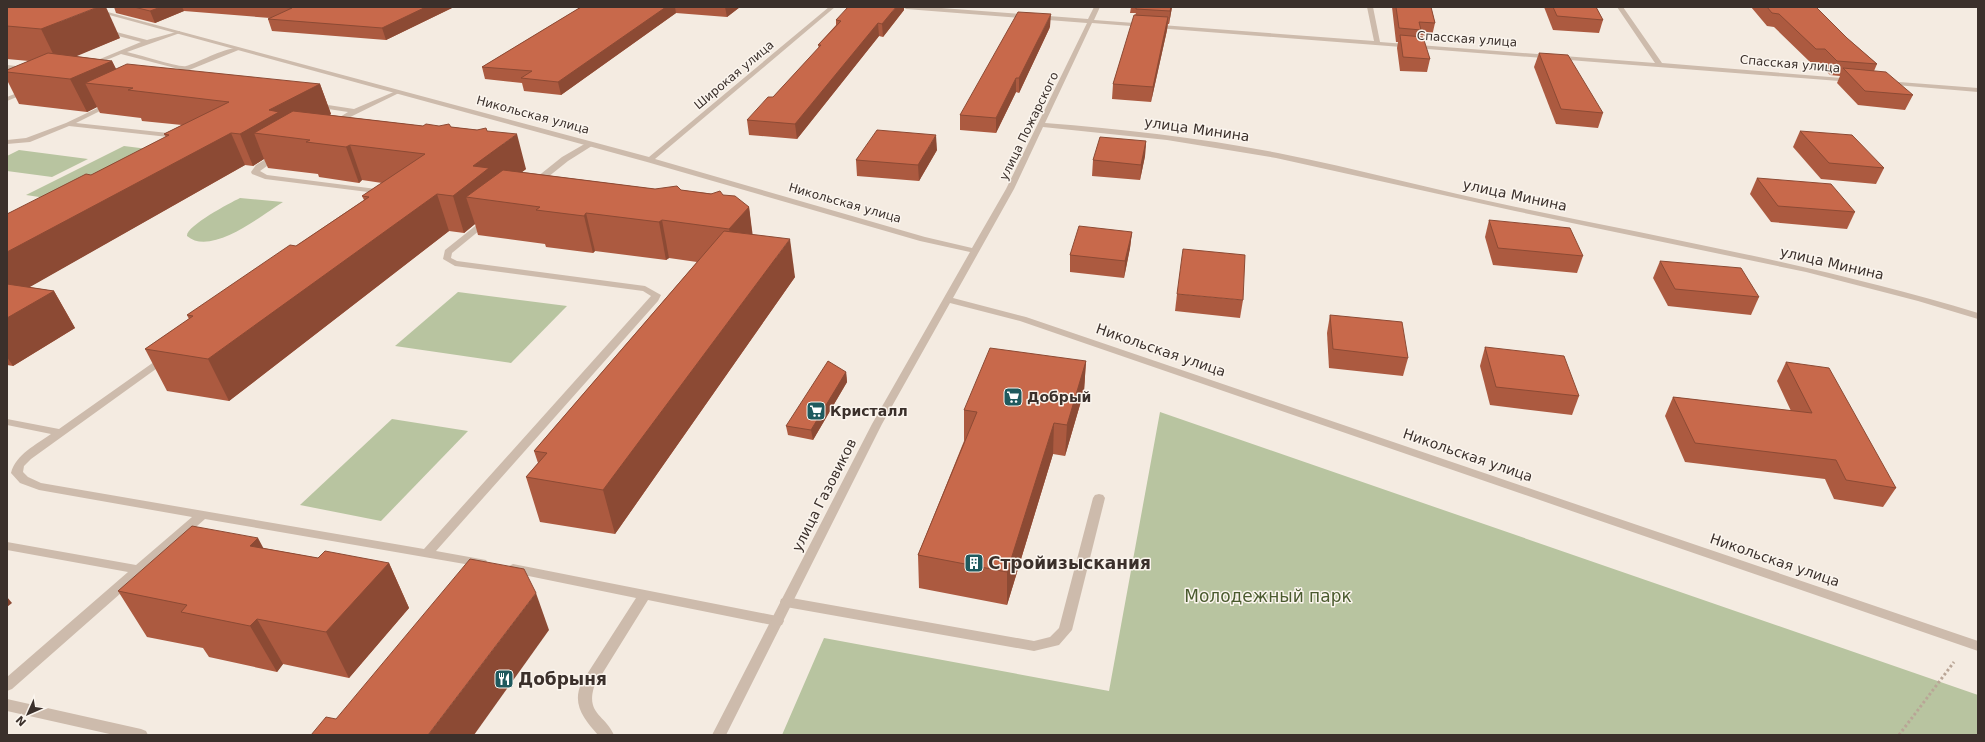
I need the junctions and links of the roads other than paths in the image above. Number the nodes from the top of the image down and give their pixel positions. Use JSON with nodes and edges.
{"nodes":[{"id":1,"x":83,"y":7,"type":"edge"},
{"id":2,"x":832,"y":7,"type":"edge"},
{"id":3,"x":906,"y":7,"type":"edge"},
{"id":4,"x":1097,"y":7,"type":"edge"},
{"id":5,"x":1370,"y":7,"type":"edge"},
{"id":6,"x":1620,"y":7,"type":"edge"},
{"id":7,"x":1090,"y":21,"type":"junction"},
{"id":8,"x":101,"y":30,"type":"dead end"},
{"id":9,"x":178,"y":32,"type":"junction"},
{"id":10,"x":146,"y":42,"type":"junction"},
{"id":11,"x":1377,"y":43,"type":"junction"},
{"id":12,"x":238,"y":49,"type":"junction"},
{"id":13,"x":120,"y":52,"type":"junction"},
{"id":14,"x":1660,"y":64,"type":"junction"},
{"id":15,"x":7,"y":67,"type":"edge"},
{"id":16,"x":84,"y":67,"type":"edge"},
{"id":17,"x":30,"y":69,"type":"edge"},
{"id":18,"x":185,"y":69,"type":"junction"},
{"id":19,"x":166,"y":78,"type":"edge"},
{"id":20,"x":1859,"y":80,"type":"edge"},
{"id":21,"x":1883,"y":82,"type":"edge"},
{"id":22,"x":35,"y":88,"type":"edge"},
{"id":23,"x":1978,"y":90,"type":"edge"},
{"id":24,"x":398,"y":92,"type":"junction"},
{"id":25,"x":7,"y":99,"type":"edge"},
{"id":26,"x":118,"y":101,"type":"edge"},
{"id":27,"x":303,"y":103,"type":"edge"},
{"id":28,"x":355,"y":111,"type":"junction"},
{"id":29,"x":68,"y":124,"type":"junction"},
{"id":30,"x":1042,"y":125,"type":"junction"},
{"id":31,"x":327,"y":127,"type":"edge"},
{"id":32,"x":182,"y":136,"type":"edge"},
{"id":33,"x":7,"y":142,"type":"edge"},
{"id":34,"x":591,"y":144,"type":"junction"},
{"id":35,"x":286,"y":151,"type":"edge"},
{"id":36,"x":650,"y":160,"type":"junction"},
{"id":37,"x":528,"y":189,"type":"edge"},
{"id":38,"x":390,"y":201,"type":"edge"},
{"id":39,"x":497,"y":213,"type":"edge"},
{"id":40,"x":975,"y":251,"type":"junction"},
{"id":41,"x":947,"y":299,"type":"junction"},
{"id":42,"x":1978,"y":316,"type":"edge"},
{"id":43,"x":169,"y":355,"type":"edge"},
{"id":44,"x":7,"y":422,"type":"edge"},
{"id":45,"x":59,"y":432,"type":"junction"},
{"id":46,"x":1099,"y":498,"type":"dead end"},
{"id":47,"x":203,"y":514,"type":"junction"},
{"id":48,"x":7,"y":546,"type":"edge"},
{"id":49,"x":427,"y":554,"type":"junction"},
{"id":50,"x":139,"y":570,"type":"junction"},
{"id":51,"x":645,"y":595,"type":"junction"},
{"id":52,"x":786,"y":602,"type":"junction"},
{"id":53,"x":777,"y":621,"type":"junction"},
{"id":54,"x":1978,"y":646,"type":"edge"},
{"id":55,"x":7,"y":686,"type":"edge"},
{"id":56,"x":7,"y":705,"type":"edge"},
{"id":57,"x":140,"y":735,"type":"edge"},
{"id":58,"x":607,"y":735,"type":"edge"},
{"id":59,"x":719,"y":735,"type":"edge"}],
"edges":[{"from":1,"to":9,"type":"street","name":"Никольская улица"},
{"from":2,"to":36,"type":"street","name":"Широкая улица"},
{"from":3,"to":7,"type":"street","name":"Спасская улица"},
{"from":4,"to":7,"type":"street","name":"улица Пожарского"},
{"from":5,"to":11,"type":"street"},
{"from":6,"to":14,"type":"street"},
{"from":7,"to":11,"type":"street","name":"Спасская улица"},
{"from":7,"to":30,"type":"street","name":"улица Пожарского"},
{"from":8,"to":10,"type":"street"},
{"from":9,"to":10,"type":"street"},
{"from":9,"to":12,"type":"street","name":"Никольская улица"},
{"from":10,"to":13,"type":"street"},
{"from":11,"to":14,"type":"street","name":"Спасская улица"},
{"from":12,"to":18,"type":"street"},
{"from":12,"to":24,"type":"street","name":"Никольская улица"},
{"from":13,"to":16,"type":"street"},
{"from":13,"to":18,"type":"street"},
{"from":14,"to":20,"type":"street","name":"Спасская улица"},
{"from":15,"to":17,"type":"street"},
{"from":18,"to":19,"type":"street"},
{"from":21,"to":23,"type":"street"},
{"from":22,"to":25,"type":"street"},
{"from":24,"to":28,"type":"street"},
{"from":24,"to":34,"type":"street","name":"Никольская улица"},
{"from":26,"to":29,"type":"street"},
{"from":27,"to":28,"type":"street"},
{"from":28,"to":31,"type":"street"},
{"from":29,"to":32,"type":"street"},
{"from":29,"to":33,"type":"street"},
{"from":30,"to":40,"type":"street","name":"улица Пожарского"},
{"from":30,"to":42,"type":"street","name":"улица Минина"},
{"from":34,"to":36,"type":"street","name":"Никольская улица"},
{"from":34,"to":37,"type":"street"},
{"from":35,"to":38,"type":"street"},
{"from":36,"to":40,"type":"street","name":"Никольская улица"},
{"from":39,"to":49,"type":"street"},
{"from":40,"to":41,"type":"street","name":"улица Газовиков"},
{"from":41,"to":52,"type":"street","name":"улица Газовиков"},
{"from":41,"to":54,"type":"street","name":"Никольская улица"},
{"from":43,"to":45,"type":"street"},
{"from":44,"to":45,"type":"street"},
{"from":45,"to":47,"type":"street"},
{"from":46,"to":52,"type":"street"},
{"from":47,"to":49,"type":"street"},
{"from":47,"to":50,"type":"street"},
{"from":48,"to":50,"type":"street"},
{"from":49,"to":51,"type":"street"},
{"from":50,"to":55,"type":"street"},
{"from":51,"to":53,"type":"street"},
{"from":51,"to":58,"type":"street"},
{"from":52,"to":53,"type":"street","name":"улица Газовиков"},
{"from":53,"to":59,"type":"street","name":"улица Газовиков"},
{"from":56,"to":57,"type":"street"}]}
